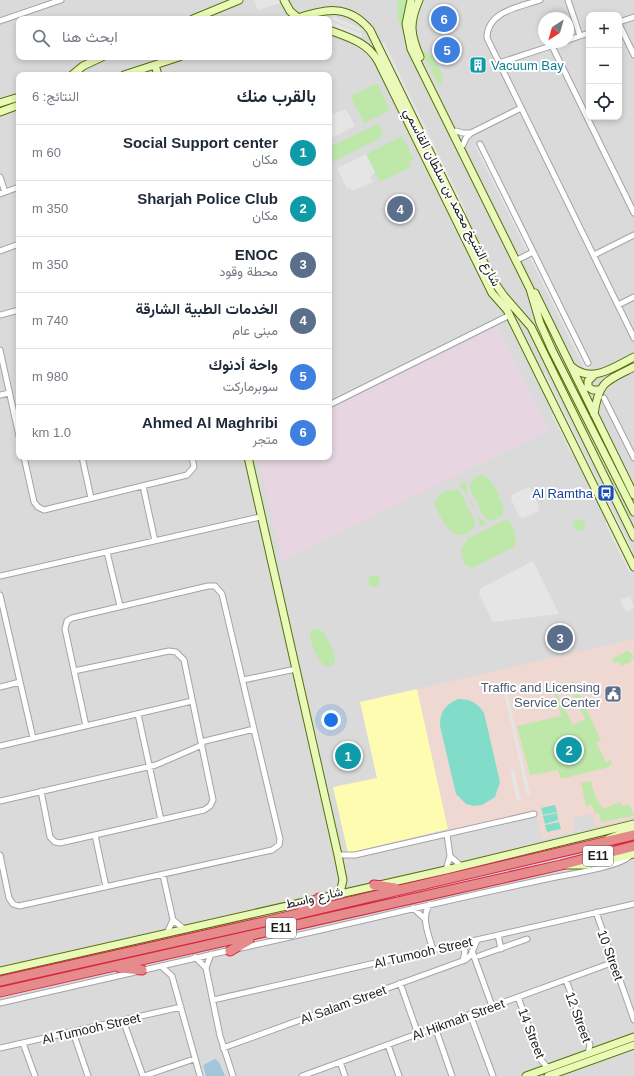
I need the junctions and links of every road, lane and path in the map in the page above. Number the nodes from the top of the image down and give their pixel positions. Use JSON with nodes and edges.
{"nodes":[{"id":1,"x":61,"y":0,"type":"edge"},
{"id":2,"x":239,"y":0,"type":"edge"},
{"id":3,"x":284,"y":0,"type":"edge"},
{"id":4,"x":411,"y":0,"type":"edge"},
{"id":5,"x":419,"y":0,"type":"edge"},
{"id":6,"x":540,"y":0,"type":"edge"},
{"id":7,"x":568,"y":0,"type":"edge"},
{"id":8,"x":16,"y":16,"type":"edge"},
{"id":9,"x":17,"y":16,"type":"edge"},
{"id":10,"x":200,"y":16,"type":"edge"},
{"id":11,"x":294,"y":16,"type":"edge"},
{"id":12,"x":303,"y":16,"type":"edge"},
{"id":13,"x":634,"y":17,"type":"edge"},
{"id":14,"x":0,"y":22,"type":"edge"},
{"id":15,"x":622,"y":22,"type":"edge"},
{"id":16,"x":622,"y":29,"type":"edge"},
{"id":17,"x":332,"y":31,"type":"edge"},
{"id":18,"x":586,"y":34,"type":"edge"},
{"id":19,"x":580,"y":36,"type":"junction"},
{"id":20,"x":574,"y":38,"type":"edge"},
{"id":21,"x":546,"y":48,"type":"edge"},
{"id":22,"x":553,"y":48,"type":"edge"},
{"id":23,"x":634,"y":55,"type":"edge"},
{"id":24,"x":96,"y":60,"type":"edge"},
{"id":25,"x":170,"y":60,"type":"edge"},
{"id":26,"x":499,"y":63,"type":"junction"},
{"id":27,"x":155,"y":65,"type":"junction"},
{"id":28,"x":76,"y":72,"type":"edge"},
{"id":29,"x":133,"y":72,"type":"edge"},
{"id":30,"x":157,"y":72,"type":"edge"},
{"id":31,"x":16,"y":98,"type":"edge"},
{"id":32,"x":0,"y":103,"type":"edge"},
{"id":33,"x":16,"y":106,"type":"edge"},
{"id":34,"x":521,"y":108,"type":"junction"},
{"id":35,"x":0,"y":112,"type":"edge"},
{"id":36,"x":456,"y":131,"type":"junction"},
{"id":37,"x":471,"y":133,"type":"junction"},
{"id":38,"x":480,"y":144,"type":"dead end"},
{"id":39,"x":463,"y":145,"type":"junction"},
{"id":40,"x":0,"y":177,"type":"edge"},
{"id":41,"x":476,"y":177,"type":"junction"},
{"id":42,"x":16,"y":188,"type":"edge"},
{"id":43,"x":3,"y":193,"type":"edge"},
{"id":44,"x":634,"y":213,"type":"edge"},
{"id":45,"x":634,"y":235,"type":"edge"},
{"id":46,"x":16,"y":245,"type":"edge"},
{"id":47,"x":0,"y":251,"type":"edge"},
{"id":48,"x":533,"y":252,"type":"junction"},
{"id":49,"x":594,"y":255,"type":"junction"},
{"id":50,"x":519,"y":259,"type":"junction"},
{"id":51,"x":634,"y":297,"type":"edge"},
{"id":52,"x":618,"y":305,"type":"junction"},
{"id":53,"x":16,"y":311,"type":"edge"},
{"id":54,"x":0,"y":315,"type":"edge"},
{"id":55,"x":510,"y":315,"type":"junction"},
{"id":56,"x":634,"y":338,"type":"edge"},
{"id":57,"x":0,"y":350,"type":"edge"},
{"id":58,"x":545,"y":355,"type":"junction"},
{"id":59,"x":633,"y":357,"type":"edge"},
{"id":60,"x":588,"y":363,"type":"dead end"},
{"id":61,"x":572,"y":367,"type":"junction"},
{"id":62,"x":634,"y":367,"type":"edge"},
{"id":63,"x":536,"y":368,"type":"junction"},
{"id":64,"x":552,"y":368,"type":"junction"},
{"id":65,"x":594,"y":375,"type":"junction"},
{"id":66,"x":599,"y":390,"type":"junction"},
{"id":67,"x":9,"y":393,"type":"junction"},
{"id":68,"x":0,"y":395,"type":"edge"},
{"id":69,"x":604,"y":398,"type":"dead end"},
{"id":70,"x":332,"y":404,"type":"edge"},
{"id":71,"x":594,"y":414,"type":"junction"},
{"id":72,"x":16,"y":423,"type":"edge"},
{"id":73,"x":613,"y":455,"type":"junction"},
{"id":74,"x":634,"y":458,"type":"edge"},
{"id":75,"x":25,"y":460,"type":"edge"},
{"id":76,"x":83,"y":460,"type":"edge"},
{"id":77,"x":193,"y":460,"type":"edge"},
{"id":78,"x":249,"y":460,"type":"edge"},
{"id":79,"x":617,"y":479,"type":"junction"},
{"id":80,"x":143,"y":486,"type":"junction"},
{"id":81,"x":634,"y":493,"type":"edge"},
{"id":82,"x":91,"y":498,"type":"junction"},
{"id":83,"x":634,"y":512,"type":"edge"},
{"id":84,"x":260,"y":517,"type":"junction"},
{"id":85,"x":634,"y":537,"type":"edge"},
{"id":86,"x":155,"y":541,"type":"junction"},
{"id":87,"x":107,"y":552,"type":"junction"},
{"id":88,"x":634,"y":567,"type":"edge"},
{"id":89,"x":0,"y":576,"type":"edge"},
{"id":90,"x":0,"y":595,"type":"edge"},
{"id":91,"x":120,"y":606,"type":"junction"},
{"id":92,"x":2,"y":616,"type":"edge"},
{"id":93,"x":296,"y":669,"type":"junction"},
{"id":94,"x":74,"y":671,"type":"junction"},
{"id":95,"x":243,"y":680,"type":"junction"},
{"id":96,"x":20,"y":682,"type":"junction"},
{"id":97,"x":0,"y":687,"type":"edge"},
{"id":98,"x":192,"y":701,"type":"junction"},
{"id":99,"x":138,"y":714,"type":"junction"},
{"id":100,"x":86,"y":726,"type":"junction"},
{"id":101,"x":254,"y":729,"type":"junction"},
{"id":102,"x":33,"y":738,"type":"junction"},
{"id":103,"x":202,"y":743,"type":"junction"},
{"id":104,"x":0,"y":746,"type":"edge"},
{"id":105,"x":150,"y":767,"type":"junction"},
{"id":106,"x":41,"y":792,"type":"junction"},
{"id":107,"x":0,"y":801,"type":"edge"},
{"id":108,"x":534,"y":814,"type":"dead end"},
{"id":109,"x":161,"y":820,"type":"junction"},
{"id":110,"x":634,"y":824,"type":"edge"},
{"id":111,"x":634,"y":829,"type":"edge"},
{"id":112,"x":447,"y":834,"type":"junction"},
{"id":113,"x":95,"y":835,"type":"junction"},
{"id":114,"x":634,"y":835,"type":"edge"},
{"id":115,"x":602,"y":843,"type":"junction"},
{"id":116,"x":633,"y":852,"type":"edge"},
{"id":117,"x":0,"y":855,"type":"edge"},
{"id":118,"x":338,"y":855,"type":"junction"},
{"id":119,"x":450,"y":856,"type":"junction"},
{"id":120,"x":461,"y":866,"type":"junction"},
{"id":121,"x":446,"y":870,"type":"junction"},
{"id":122,"x":163,"y":875,"type":"junction"},
{"id":123,"x":343,"y":880,"type":"junction"},
{"id":124,"x":374,"y":885,"type":"junction"},
{"id":125,"x":106,"y":887,"type":"junction"},
{"id":126,"x":404,"y":889,"type":"junction"},
{"id":127,"x":354,"y":890,"type":"junction"},
{"id":128,"x":340,"y":893,"type":"junction"},
{"id":129,"x":320,"y":898,"type":"junction"},
{"id":130,"x":430,"y":904,"type":"junction"},
{"id":131,"x":634,"y":904,"type":"edge"},
{"id":132,"x":413,"y":908,"type":"junction"},
{"id":133,"x":596,"y":912,"type":"junction"},
{"id":134,"x":425,"y":919,"type":"junction"},
{"id":135,"x":173,"y":920,"type":"junction"},
{"id":136,"x":272,"y":920,"type":"junction"},
{"id":137,"x":184,"y":929,"type":"junction"},
{"id":138,"x":278,"y":929,"type":"junction"},
{"id":139,"x":167,"y":933,"type":"junction"},
{"id":140,"x":498,"y":935,"type":"junction"},
{"id":141,"x":527,"y":939,"type":"dead end"},
{"id":142,"x":477,"y":940,"type":"junction"},
{"id":143,"x":458,"y":944,"type":"junction"},
{"id":144,"x":501,"y":949,"type":"junction"},
{"id":145,"x":433,"y":950,"type":"junction"},
{"id":146,"x":230,"y":951,"type":"junction"},
{"id":147,"x":472,"y":951,"type":"junction"},
{"id":148,"x":211,"y":954,"type":"junction"},
{"id":149,"x":479,"y":956,"type":"dead end"},
{"id":150,"x":195,"y":957,"type":"junction"},
{"id":151,"x":463,"y":961,"type":"junction"},
{"id":152,"x":177,"y":962,"type":"junction"},
{"id":153,"x":614,"y":962,"type":"junction"},
{"id":154,"x":161,"y":966,"type":"junction"},
{"id":155,"x":109,"y":967,"type":"junction"},
{"id":156,"x":206,"y":968,"type":"junction"},
{"id":157,"x":142,"y":970,"type":"junction"},
{"id":158,"x":0,"y":971,"type":"edge"},
{"id":159,"x":39,"y":972,"type":"junction"},
{"id":160,"x":0,"y":976,"type":"edge"},
{"id":161,"x":172,"y":976,"type":"junction"},
{"id":162,"x":566,"y":980,"type":"junction"},
{"id":163,"x":0,"y":981,"type":"edge"},
{"id":164,"x":400,"y":983,"type":"junction"},
{"id":165,"x":0,"y":992,"type":"edge"},
{"id":166,"x":518,"y":997,"type":"junction"},
{"id":167,"x":213,"y":1000,"type":"junction"},
{"id":168,"x":0,"y":1003,"type":"edge"},
{"id":169,"x":492,"y":1006,"type":"junction"},
{"id":170,"x":181,"y":1007,"type":"junction"},
{"id":171,"x":470,"y":1014,"type":"junction"},
{"id":172,"x":122,"y":1020,"type":"junction"},
{"id":173,"x":634,"y":1020,"type":"edge"},
{"id":174,"x":435,"y":1027,"type":"junction"},
{"id":175,"x":73,"y":1032,"type":"junction"},
{"id":176,"x":418,"y":1034,"type":"junction"},
{"id":177,"x":634,"y":1037,"type":"edge"},
{"id":178,"x":23,"y":1043,"type":"junction"},
{"id":179,"x":388,"y":1045,"type":"junction"},
{"id":180,"x":634,"y":1045,"type":"edge"},
{"id":181,"x":0,"y":1048,"type":"edge"},
{"id":182,"x":223,"y":1048,"type":"junction"},
{"id":183,"x":588,"y":1053,"type":"junction"},
{"id":184,"x":194,"y":1058,"type":"junction"},
{"id":185,"x":340,"y":1062,"type":"junction"},
{"id":186,"x":548,"y":1068,"type":"junction"},
{"id":187,"x":34,"y":1076,"type":"edge"},
{"id":188,"x":88,"y":1076,"type":"edge"},
{"id":189,"x":144,"y":1076,"type":"edge"},
{"id":190,"x":200,"y":1076,"type":"edge"},
{"id":191,"x":233,"y":1076,"type":"edge"},
{"id":192,"x":302,"y":1076,"type":"edge"},
{"id":193,"x":345,"y":1076,"type":"edge"},
{"id":194,"x":399,"y":1076,"type":"edge"},
{"id":195,"x":452,"y":1076,"type":"edge"},
{"id":196,"x":493,"y":1076,"type":"edge"},
{"id":197,"x":526,"y":1076,"type":"edge"},
{"id":198,"x":548,"y":1076,"type":"edge"}],
"edges":[{"from":1,"to":9,"type":"street"},
{"from":2,"to":10,"type":"street"},
{"from":3,"to":11,"type":"street"},
{"from":4,"to":41,"type":"street","name":"شارع الشيخ محمد بن سلطان القاسمي"},
{"from":5,"to":36,"type":"street"},
{"from":6,"to":26,"type":"street"},
{"from":7,"to":19,"type":"street"},
{"from":8,"to":14,"type":"street"},
{"from":12,"to":58,"type":"street","name":"شارع الشيخ محمد بن سلطان القاسمي"},
{"from":13,"to":15,"type":"street"},
{"from":16,"to":23,"type":"street"},
{"from":17,"to":55,"type":"street"},
{"from":18,"to":19,"type":"street"},
{"from":19,"to":20,"type":"street"},
{"from":21,"to":26,"type":"street"},
{"from":22,"to":44,"type":"street"},
{"from":24,"to":28,"type":"street"},
{"from":25,"to":27,"type":"street"},
{"from":26,"to":34,"type":"street"},
{"from":27,"to":29,"type":"street"},
{"from":27,"to":30,"type":"street"},
{"from":31,"to":32,"type":"street"},
{"from":33,"to":35,"type":"street"},
{"from":34,"to":37,"type":"street"},
{"from":34,"to":49,"type":"street"},
{"from":36,"to":37,"type":"street"},
{"from":36,"to":39,"type":"street"},
{"from":37,"to":39,"type":"street"},
{"from":38,"to":48,"type":"street"},
{"from":39,"to":41,"type":"street"},
{"from":40,"to":43,"type":"street"},
{"from":41,"to":50,"type":"street"},
{"from":41,"to":79,"type":"street","name":"شارع الشيخ محمد بن سلطان القاسمي"},
{"from":42,"to":43,"type":"street"},
{"from":45,"to":49,"type":"street"},
{"from":46,"to":47,"type":"street"},
{"from":48,"to":50,"type":"street"},
{"from":48,"to":60,"type":"street"},
{"from":49,"to":52,"type":"street"},
{"from":50,"to":61,"type":"street"},
{"from":51,"to":52,"type":"street"},
{"from":52,"to":56,"type":"street"},
{"from":53,"to":54,"type":"street"},
{"from":55,"to":63,"type":"street"},
{"from":55,"to":70,"type":"street"},
{"from":57,"to":67,"type":"street"},
{"from":58,"to":63,"type":"street"},
{"from":58,"to":64,"type":"street","name":"شارع الشيخ محمد بن سلطان القاسمي"},
{"from":59,"to":65,"type":"street"},
{"from":61,"to":65,"type":"street"},
{"from":61,"to":71,"type":"street"},
{"from":62,"to":66,"type":"street"},
{"from":63,"to":64,"type":"street"},
{"from":63,"to":88,"type":"street"},
{"from":64,"to":85,"type":"street","name":"شارع الشيخ محمد بن سلطان القاسمي"},
{"from":65,"to":66,"type":"street"},
{"from":66,"to":71,"type":"street"},
{"from":67,"to":68,"type":"street"},
{"from":67,"to":72,"type":"street"},
{"from":69,"to":74,"type":"street"},
{"from":71,"to":73,"type":"street"},
{"from":73,"to":79,"type":"street"},
{"from":73,"to":81,"type":"street"},
{"from":75,"to":82,"type":"street"},
{"from":76,"to":82,"type":"street"},
{"from":77,"to":80,"type":"street"},
{"from":78,"to":84,"type":"street"},
{"from":79,"to":83,"type":"street","name":"شارع الشيخ محمد بن سلطان القاسمي"},
{"from":80,"to":82,"type":"street"},
{"from":80,"to":86,"type":"street"},
{"from":84,"to":86,"type":"street"},
{"from":84,"to":93,"type":"street"},
{"from":86,"to":87,"type":"street"},
{"from":87,"to":89,"type":"street"},
{"from":87,"to":91,"type":"street"},
{"from":90,"to":92,"type":"street"},
{"from":91,"to":94,"type":"street"},
{"from":91,"to":95,"type":"street"},
{"from":92,"to":96,"type":"street"},
{"from":93,"to":95,"type":"street"},
{"from":93,"to":118,"type":"street"},
{"from":94,"to":98,"type":"street"},
{"from":94,"to":100,"type":"street"},
{"from":95,"to":101,"type":"street"},
{"from":96,"to":97,"type":"street"},
{"from":96,"to":102,"type":"street"},
{"from":98,"to":99,"type":"street"},
{"from":98,"to":103,"type":"street"},
{"from":99,"to":100,"type":"street"},
{"from":99,"to":105,"type":"street"},
{"from":100,"to":102,"type":"street"},
{"from":101,"to":103,"type":"street"},
{"from":101,"to":122,"type":"street"},
{"from":102,"to":104,"type":"street"},
{"from":103,"to":105,"type":"street"},
{"from":103,"to":109,"type":"street"},
{"from":105,"to":106,"type":"street"},
{"from":105,"to":109,"type":"street"},
{"from":106,"to":107,"type":"street"},
{"from":106,"to":113,"type":"street"},
{"from":108,"to":112,"type":"street"},
{"from":109,"to":113,"type":"street"},
{"from":110,"to":120,"type":"street"},
{"from":111,"to":115,"type":"street"},
{"from":112,"to":118,"type":"street"},
{"from":112,"to":119,"type":"street"},
{"from":113,"to":125,"type":"street"},
{"from":114,"to":115,"type":"highway","name":"شارع واسط","number":"E11"},
{"from":115,"to":126,"type":"highway","name":"شارع واسط","number":"E11"},
{"from":116,"to":130,"type":"street"},
{"from":116,"to":138,"type":"highway","name":"شارع واسط","number":"E11"},
{"from":117,"to":125,"type":"street"},
{"from":118,"to":123,"type":"street"},
{"from":119,"to":120,"type":"street"},
{"from":119,"to":121,"type":"street"},
{"from":120,"to":121,"type":"street"},
{"from":121,"to":124,"type":"street"},
{"from":122,"to":125,"type":"street"},
{"from":122,"to":135,"type":"street"},
{"from":123,"to":127,"type":"street"},
{"from":123,"to":128,"type":"street"},
{"from":124,"to":126,"type":"highway"},
{"from":124,"to":127,"type":"street"},
{"from":126,"to":136,"type":"highway","name":"شارع واسط","number":"E11"},
{"from":127,"to":128,"type":"street"},
{"from":128,"to":129,"type":"street"},
{"from":129,"to":136,"type":"highway"},
{"from":129,"to":137,"type":"street"},
{"from":130,"to":132,"type":"street"},
{"from":130,"to":134,"type":"street"},
{"from":131,"to":133,"type":"street","name":"Al Tumooh Street"},
{"from":132,"to":134,"type":"street"},
{"from":132,"to":146,"type":"street"},
{"from":133,"to":140,"type":"street","name":"Al Tumooh Street"},
{"from":133,"to":153,"type":"street","name":"10 Street"},
{"from":134,"to":145,"type":"street"},
{"from":135,"to":137,"type":"street"},
{"from":135,"to":139,"type":"street"},
{"from":136,"to":159,"type":"highway","name":"شارع واسط","number":"E11"},
{"from":137,"to":139,"type":"street"},
{"from":138,"to":146,"type":"highway"},
{"from":138,"to":155,"type":"highway","name":"شارع واسط","number":"E11"},
{"from":139,"to":158,"type":"street"},
{"from":140,"to":142,"type":"street","name":"Al Tumooh Street"},
{"from":140,"to":144,"type":"street"},
{"from":141,"to":144,"type":"street"},
{"from":142,"to":143,"type":"street","name":"Al Tumooh Street"},
{"from":142,"to":147,"type":"street"},
{"from":143,"to":145,"type":"street","name":"Al Tumooh Street"},
{"from":143,"to":151,"type":"street"},
{"from":144,"to":149,"type":"street"},
{"from":145,"to":167,"type":"street","name":"Al Tumooh Street"},
{"from":146,"to":148,"type":"street"},
{"from":147,"to":151,"type":"street"},
{"from":147,"to":169,"type":"street"},
{"from":148,"to":150,"type":"street"},
{"from":148,"to":156,"type":"street"},
{"from":150,"to":152,"type":"street"},
{"from":150,"to":156,"type":"street"},
{"from":151,"to":164,"type":"street","name":"Al Salam Street"},
{"from":152,"to":154,"type":"street"},
{"from":152,"to":161,"type":"street"},
{"from":153,"to":162,"type":"street","name":"Al Hikmah Street"},
{"from":153,"to":173,"type":"street","name":"10 Street"},
{"from":154,"to":157,"type":"street"},
{"from":154,"to":161,"type":"street"},
{"from":155,"to":157,"type":"highway"},
{"from":155,"to":165,"type":"highway","name":"شارع واسط","number":"E11"},
{"from":156,"to":167,"type":"street"},
{"from":157,"to":168,"type":"street"},
{"from":159,"to":160,"type":"highway"},
{"from":159,"to":163,"type":"highway","name":"شارع واسط","number":"E11"},
{"from":161,"to":170,"type":"street"},
{"from":162,"to":166,"type":"street","name":"Al Hikmah Street"},
{"from":162,"to":183,"type":"street","name":"12 Street"},
{"from":164,"to":176,"type":"street"},
{"from":164,"to":182,"type":"street","name":"Al Salam Street"},
{"from":166,"to":169,"type":"street","name":"Al Hikmah Street"},
{"from":166,"to":186,"type":"street","name":"14 Street"},
{"from":167,"to":182,"type":"street"},
{"from":169,"to":171,"type":"street","name":"Al Hikmah Street"},
{"from":170,"to":172,"type":"street","name":"Al Tumooh Street"},
{"from":170,"to":184,"type":"street"},
{"from":171,"to":174,"type":"street","name":"Al Hikmah Street"},
{"from":171,"to":196,"type":"street"},
{"from":172,"to":175,"type":"street","name":"Al Tumooh Street"},
{"from":172,"to":189,"type":"street"},
{"from":174,"to":176,"type":"street","name":"Al Hikmah Street"},
{"from":174,"to":195,"type":"street"},
{"from":175,"to":178,"type":"street","name":"Al Tumooh Street"},
{"from":175,"to":188,"type":"street"},
{"from":176,"to":179,"type":"street","name":"Al Hikmah Street"},
{"from":177,"to":183,"type":"street"},
{"from":178,"to":181,"type":"street","name":"Al Tumooh Street"},
{"from":178,"to":187,"type":"street"},
{"from":179,"to":185,"type":"street","name":"Al Hikmah Street"},
{"from":179,"to":194,"type":"street"},
{"from":180,"to":198,"type":"street"},
{"from":182,"to":191,"type":"street"},
{"from":183,"to":186,"type":"street"},
{"from":184,"to":189,"type":"street"},
{"from":184,"to":190,"type":"street"},
{"from":185,"to":192,"type":"street","name":"Al Hikmah Street"},
{"from":185,"to":193,"type":"street"},
{"from":186,"to":197,"type":"street"}]}
